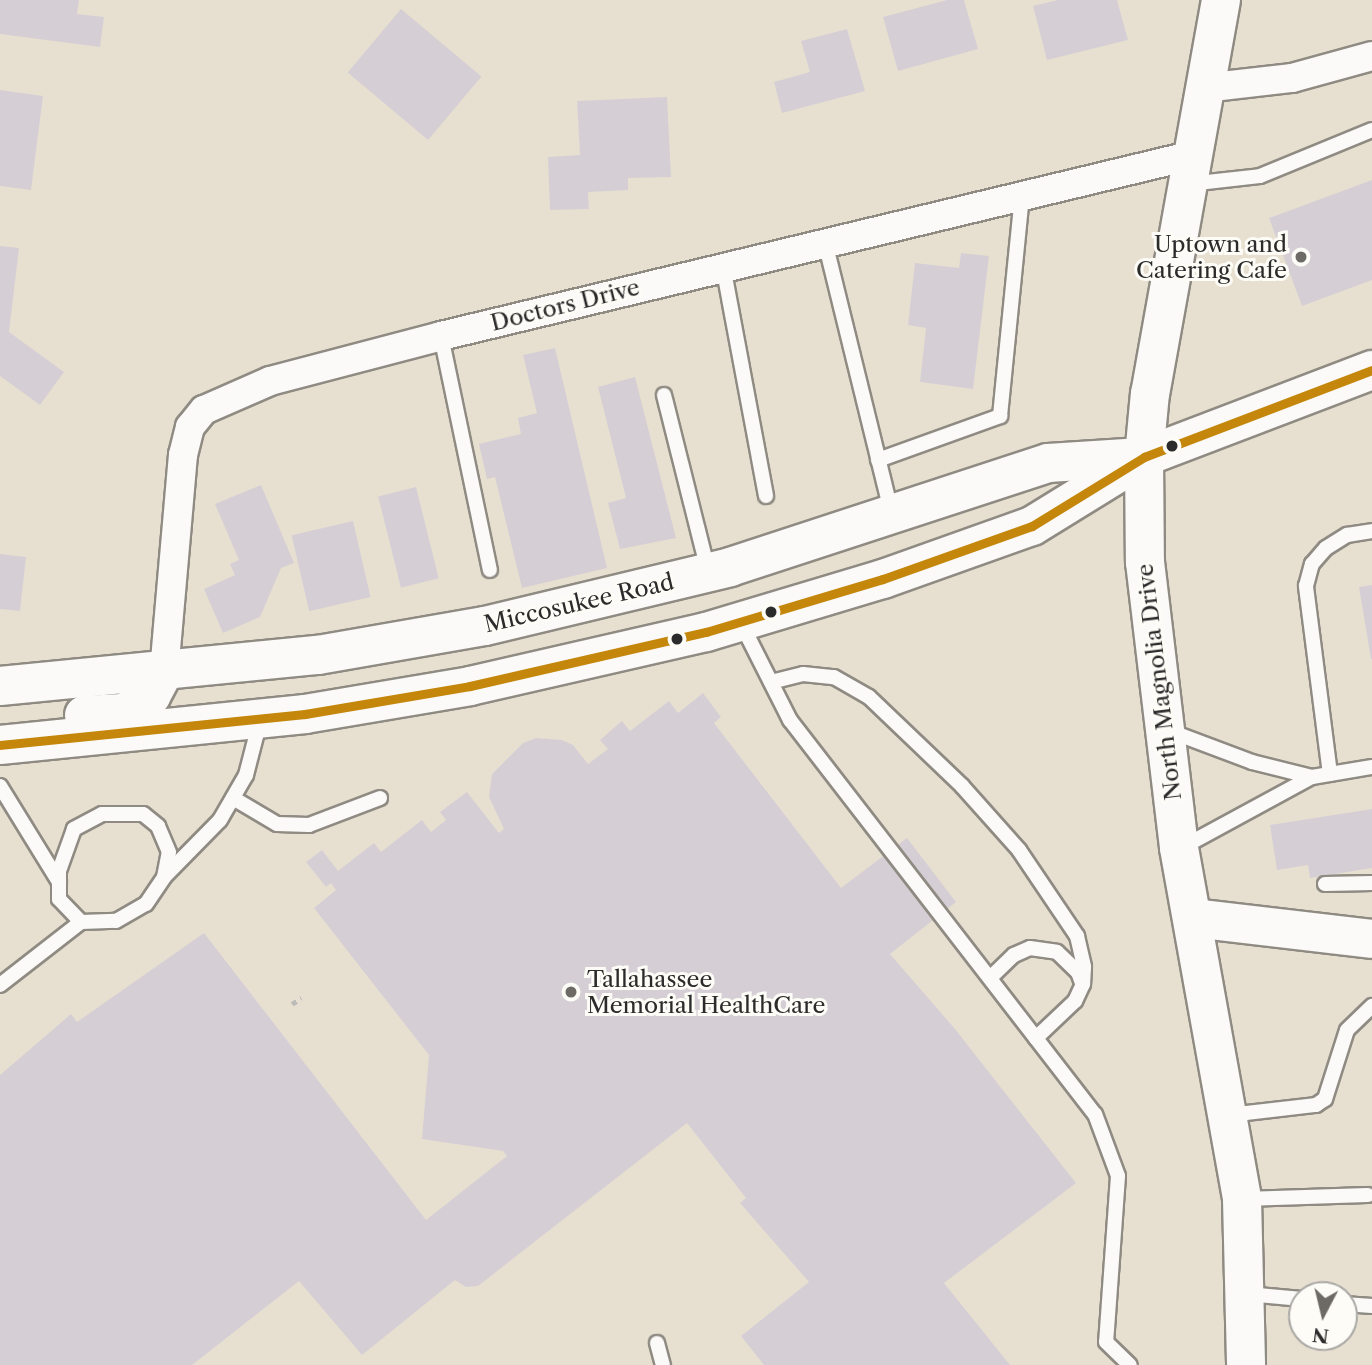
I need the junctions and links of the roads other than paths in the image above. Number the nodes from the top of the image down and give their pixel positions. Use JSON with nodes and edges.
{"nodes":[{"id":1,"x":1221,"y":0,"type":"edge"},
{"id":2,"x":1372,"y":55,"type":"edge"},
{"id":3,"x":1204,"y":88,"type":"junction"},
{"id":4,"x":1372,"y":130,"type":"edge"},
{"id":5,"x":1190,"y":170,"type":"junction"},
{"id":6,"x":1021,"y":196,"type":"junction"},
{"id":7,"x":825,"y":242,"type":"junction"},
{"id":8,"x":723,"y":266,"type":"junction"},
{"id":9,"x":441,"y":336,"type":"junction"},
{"id":10,"x":1372,"y":370,"type":"edge"},
{"id":11,"x":664,"y":395,"type":"dead end"},
{"id":12,"x":1144,"y":457,"type":"junction"},
{"id":13,"x":878,"y":460,"type":"junction"},
{"id":14,"x":766,"y":496,"type":"dead end"},
{"id":15,"x":892,"y":515,"type":"junction"},
{"id":16,"x":1372,"y":531,"type":"edge"},
{"id":17,"x":490,"y":570,"type":"dead end"},
{"id":18,"x":708,"y":572,"type":"junction"},
{"id":19,"x":740,"y":622,"type":"junction"},
{"id":20,"x":164,"y":672,"type":"junction"},
{"id":21,"x":771,"y":682,"type":"junction"},
{"id":22,"x":0,"y":686,"type":"edge"},
{"id":23,"x":261,"y":719,"type":"junction"},
{"id":24,"x":0,"y":721,"type":"edge"},
{"id":25,"x":1162,"y":728,"type":"junction"},
{"id":26,"x":0,"y":745,"type":"edge"},
{"id":27,"x":1372,"y":767,"type":"edge"},
{"id":28,"x":1330,"y":774,"type":"junction"},
{"id":29,"x":1312,"y":777,"type":"junction"},
{"id":30,"x":0,"y":786,"type":"edge"},
{"id":31,"x":233,"y":798,"type":"junction"},
{"id":32,"x":380,"y":798,"type":"dead end"},
{"id":33,"x":1180,"y":848,"type":"junction"},
{"id":34,"x":164,"y":877,"type":"junction"},
{"id":35,"x":59,"y":882,"type":"junction"},
{"id":36,"x":1372,"y":883,"type":"edge"},
{"id":37,"x":1325,"y":884,"type":"dead end"},
{"id":38,"x":1195,"y":918,"type":"junction"},
{"id":39,"x":81,"y":922,"type":"junction"},
{"id":40,"x":1372,"y":939,"type":"edge"},
{"id":41,"x":990,"y":978,"type":"junction"},
{"id":42,"x":1083,"y":984,"type":"junction"},
{"id":43,"x":0,"y":985,"type":"edge"},
{"id":44,"x":1372,"y":1006,"type":"edge"},
{"id":45,"x":1036,"y":1038,"type":"junction"},
{"id":46,"x":1229,"y":1115,"type":"junction"},
{"id":47,"x":1368,"y":1195,"type":"dead end"},
{"id":48,"x":1242,"y":1199,"type":"junction"},
{"id":49,"x":1247,"y":1294,"type":"junction"},
{"id":50,"x":1288,"y":1298,"type":"edge"},
{"id":51,"x":657,"y":1343,"type":"dead end"},
{"id":52,"x":663,"y":1365,"type":"edge"},
{"id":53,"x":1130,"y":1365,"type":"edge"},
{"id":54,"x":1247,"y":1365,"type":"edge"}],
"edges":[{"from":1,"to":3,"type":"street","name":"North Magnolia Drive"},
{"from":2,"to":3,"type":"street"},
{"from":3,"to":5,"type":"street","name":"North Magnolia Drive"},
{"from":4,"to":5,"type":"lane"},
{"from":5,"to":6,"type":"street","name":"Doctors Drive"},
{"from":5,"to":12,"type":"street","name":"North Magnolia Drive"},
{"from":6,"to":7,"type":"street","name":"Doctors Drive"},
{"from":6,"to":13,"type":"lane"},
{"from":7,"to":8,"type":"street","name":"Doctors Drive"},
{"from":7,"to":13,"type":"lane"},
{"from":8,"to":9,"type":"street","name":"Doctors Drive"},
{"from":8,"to":14,"type":"lane"},
{"from":9,"to":17,"type":"lane"},
{"from":9,"to":20,"type":"street","name":"Doctors Drive"},
{"from":10,"to":12,"type":"street","name":"Miccosukee Road"},
{"from":11,"to":18,"type":"lane"},
{"from":12,"to":15,"type":"street","name":"Miccosukee Road"},
{"from":12,"to":19,"type":"street","name":"Miccosukee Road"},
{"from":12,"to":25,"type":"street","name":"North Magnolia Drive"},
{"from":13,"to":15,"type":"lane"},
{"from":15,"to":18,"type":"street","name":"Miccosukee Road"},
{"from":16,"to":28,"type":"lane"},
{"from":18,"to":20,"type":"street","name":"Miccosukee Road"},
{"from":19,"to":21,"type":"lane"},
{"from":19,"to":23,"type":"street","name":"Miccosukee Road"},
{"from":20,"to":22,"type":"street","name":"Miccosukee Road"},
{"from":20,"to":24,"type":"street"},
{"from":21,"to":41,"type":"lane"},
{"from":21,"to":42,"type":"lane"},
{"from":23,"to":26,"type":"street","name":"Miccosukee Road"},
{"from":23,"to":31,"type":"lane"},
{"from":25,"to":29,"type":"lane"},
{"from":25,"to":33,"type":"street","name":"North Magnolia Drive"},
{"from":27,"to":28,"type":"lane"},
{"from":28,"to":29,"type":"lane"},
{"from":29,"to":33,"type":"lane"},
{"from":30,"to":35,"type":"lane"},
{"from":31,"to":32,"type":"lane"},
{"from":31,"to":34,"type":"lane"},
{"from":33,"to":38,"type":"street","name":"North Magnolia Drive"},
{"from":34,"to":35,"type":"lane"},
{"from":34,"to":39,"type":"lane"},
{"from":35,"to":39,"type":"lane"},
{"from":36,"to":37,"type":"lane"},
{"from":38,"to":40,"type":"street"},
{"from":38,"to":46,"type":"street","name":"North Magnolia Drive"},
{"from":39,"to":43,"type":"lane"},
{"from":41,"to":42,"type":"lane"},
{"from":41,"to":45,"type":"lane"},
{"from":42,"to":45,"type":"lane"},
{"from":44,"to":46,"type":"lane"},
{"from":45,"to":53,"type":"lane"},
{"from":46,"to":48,"type":"street","name":"North Magnolia Drive"},
{"from":47,"to":48,"type":"lane"},
{"from":48,"to":49,"type":"street","name":"North Magnolia Drive"},
{"from":49,"to":50,"type":"lane"},
{"from":49,"to":54,"type":"street","name":"North Magnolia Drive"},
{"from":51,"to":52,"type":"lane"}]}
